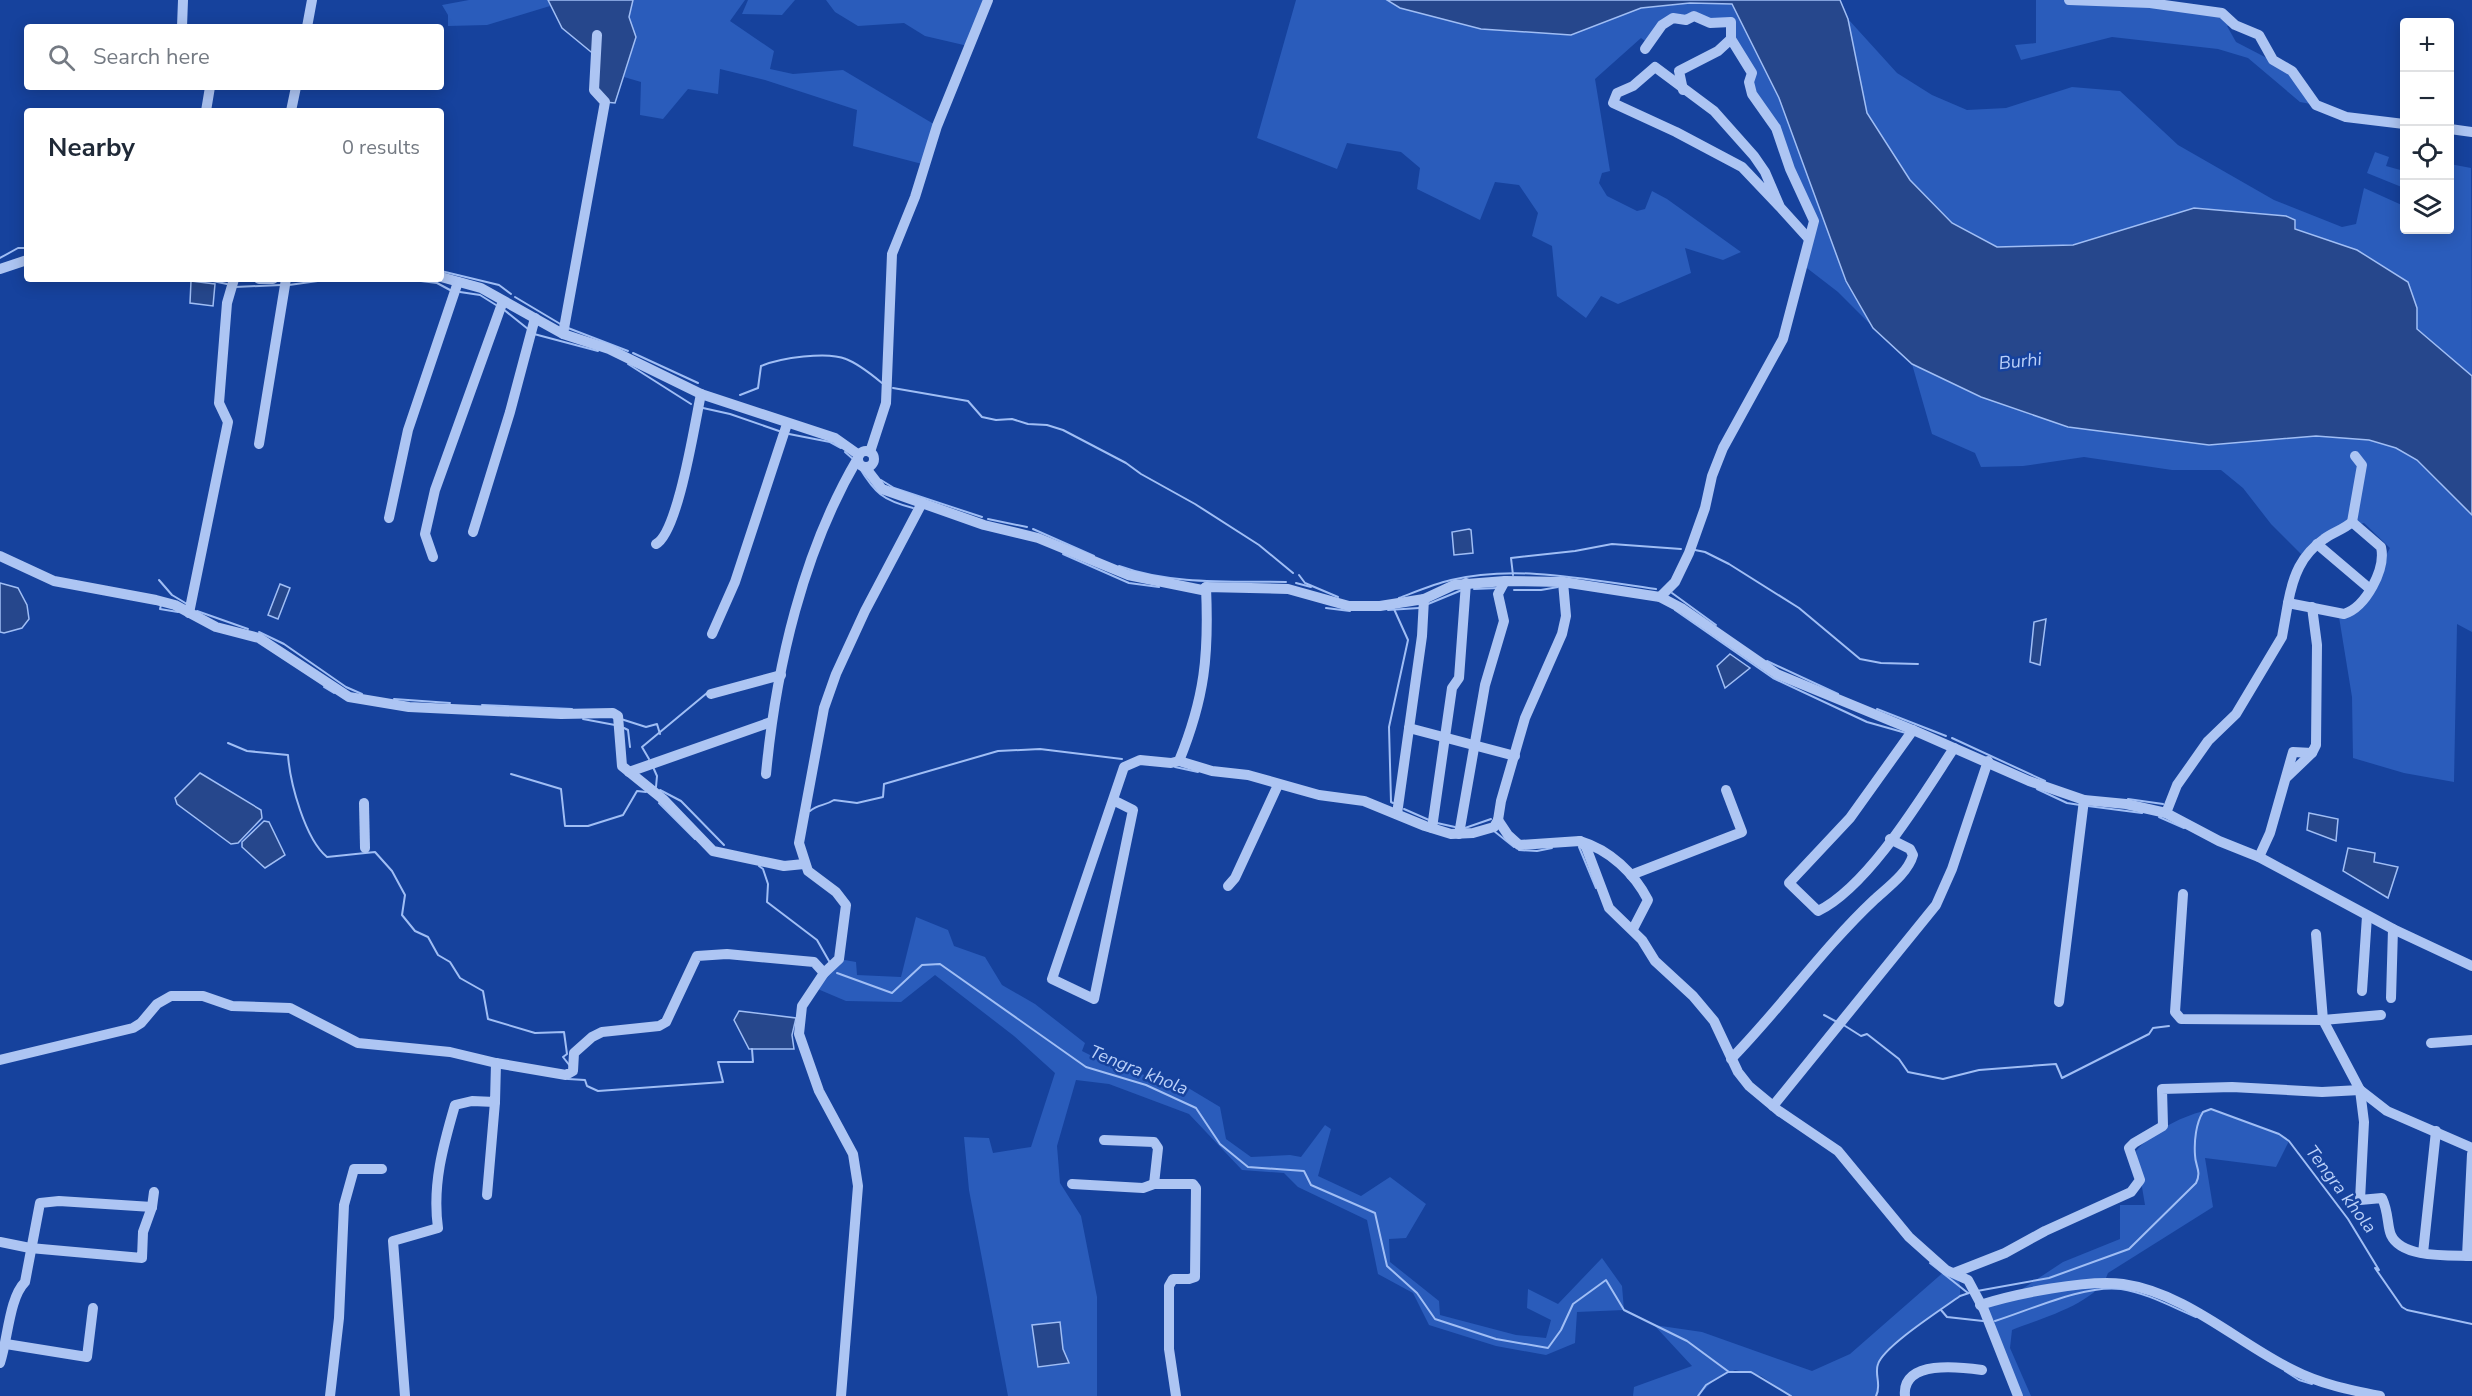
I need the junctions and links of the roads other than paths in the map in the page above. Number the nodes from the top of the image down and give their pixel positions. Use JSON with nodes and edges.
{"nodes":[{"id":1,"x":183,"y":0,"type":"edge"},
{"id":2,"x":312,"y":0,"type":"edge"},
{"id":3,"x":988,"y":0,"type":"edge"},
{"id":4,"x":2069,"y":0,"type":"edge"},
{"id":5,"x":182,"y":24,"type":"edge"},
{"id":6,"x":308,"y":24,"type":"edge"},
{"id":7,"x":597,"y":35,"type":"dead end"},
{"id":8,"x":1731,"y":39,"type":"junction"},
{"id":9,"x":1645,"y":49,"type":"dead end"},
{"id":10,"x":210,"y":90,"type":"edge"},
{"id":11,"x":295,"y":90,"type":"edge"},
{"id":12,"x":1683,"y":90,"type":"junction"},
{"id":13,"x":206,"y":108,"type":"edge"},
{"id":14,"x":292,"y":108,"type":"edge"},
{"id":15,"x":2400,"y":124,"type":"edge"},
{"id":16,"x":2454,"y":130,"type":"edge"},
{"id":17,"x":2472,"y":132,"type":"edge"},
{"id":18,"x":1780,"y":207,"type":"junction"},
{"id":19,"x":1808,"y":238,"type":"junction"},
{"id":20,"x":24,"y":262,"type":"edge"},
{"id":21,"x":0,"y":269,"type":"edge"},
{"id":22,"x":444,"y":278,"type":"edge"},
{"id":23,"x":233,"y":282,"type":"edge"},
{"id":24,"x":286,"y":282,"type":"edge"},
{"id":25,"x":458,"y":282,"type":"junction"},
{"id":26,"x":503,"y":301,"type":"junction"},
{"id":27,"x":534,"y":318,"type":"junction"},
{"id":28,"x":563,"y":334,"type":"junction"},
{"id":29,"x":700,"y":394,"type":"junction"},
{"id":30,"x":787,"y":424,"type":"junction"},
{"id":31,"x":259,"y":444,"type":"dead end"},
{"id":32,"x":2355,"y":456,"type":"dead end"},
{"id":33,"x":863,"y":458,"type":"junction"},
{"id":34,"x":922,"y":503,"type":"junction"},
{"id":35,"x":389,"y":518,"type":"dead end"},
{"id":36,"x":2352,"y":522,"type":"junction"},
{"id":37,"x":473,"y":532,"type":"dead end"},
{"id":38,"x":656,"y":544,"type":"dead end"},
{"id":39,"x":2317,"y":544,"type":"junction"},
{"id":40,"x":0,"y":556,"type":"edge"},
{"id":41,"x":433,"y":557,"type":"dead end"},
{"id":42,"x":1505,"y":581,"type":"junction"},
{"id":43,"x":1563,"y":582,"type":"junction"},
{"id":44,"x":1466,"y":583,"type":"junction"},
{"id":45,"x":1206,"y":587,"type":"junction"},
{"id":46,"x":2370,"y":589,"type":"junction"},
{"id":47,"x":1660,"y":597,"type":"junction"},
{"id":48,"x":1424,"y":599,"type":"junction"},
{"id":49,"x":2288,"y":603,"type":"junction"},
{"id":50,"x":2312,"y":608,"type":"junction"},
{"id":51,"x":189,"y":614,"type":"junction"},
{"id":52,"x":712,"y":634,"type":"dead end"},
{"id":53,"x":781,"y":675,"type":"junction"},
{"id":54,"x":711,"y":694,"type":"dead end"},
{"id":55,"x":771,"y":722,"type":"junction"},
{"id":56,"x":1410,"y":728,"type":"junction"},
{"id":57,"x":1913,"y":730,"type":"junction"},
{"id":58,"x":1444,"y":737,"type":"junction"},
{"id":59,"x":1476,"y":744,"type":"junction"},
{"id":60,"x":1954,"y":748,"type":"junction"},
{"id":61,"x":1515,"y":756,"type":"junction"},
{"id":62,"x":1179,"y":761,"type":"junction"},
{"id":63,"x":1988,"y":761,"type":"junction"},
{"id":64,"x":629,"y":772,"type":"junction"},
{"id":65,"x":766,"y":774,"type":"dead end"},
{"id":66,"x":1278,"y":785,"type":"junction"},
{"id":67,"x":1726,"y":790,"type":"dead end"},
{"id":68,"x":1113,"y":800,"type":"junction"},
{"id":69,"x":364,"y":803,"type":"dead end"},
{"id":70,"x":2083,"y":804,"type":"junction"},
{"id":71,"x":2166,"y":813,"type":"junction"},
{"id":72,"x":1397,"y":814,"type":"junction"},
{"id":73,"x":1498,"y":820,"type":"junction"},
{"id":74,"x":1432,"y":828,"type":"junction"},
{"id":75,"x":1459,"y":834,"type":"junction"},
{"id":76,"x":1890,"y":839,"type":"junction"},
{"id":77,"x":1580,"y":841,"type":"junction"},
{"id":78,"x":365,"y":848,"type":"dead end"},
{"id":79,"x":2259,"y":857,"type":"junction"},
{"id":80,"x":804,"y":864,"type":"junction"},
{"id":81,"x":1631,"y":874,"type":"junction"},
{"id":82,"x":1228,"y":886,"type":"dead end"},
{"id":83,"x":2183,"y":894,"type":"dead end"},
{"id":84,"x":2367,"y":916,"type":"junction"},
{"id":85,"x":2393,"y":929,"type":"junction"},
{"id":86,"x":1634,"y":930,"type":"junction"},
{"id":87,"x":2316,"y":934,"type":"dead end"},
{"id":88,"x":2472,"y":966,"type":"edge"},
{"id":89,"x":824,"y":973,"type":"junction"},
{"id":90,"x":2362,"y":991,"type":"dead end"},
{"id":91,"x":2391,"y":998,"type":"dead end"},
{"id":92,"x":2060,"y":1002,"type":"dead end"},
{"id":93,"x":2381,"y":1015,"type":"dead end"},
{"id":94,"x":2323,"y":1020,"type":"junction"},
{"id":95,"x":2472,"y":1040,"type":"edge"},
{"id":96,"x":2431,"y":1043,"type":"dead end"},
{"id":97,"x":1731,"y":1059,"type":"junction"},
{"id":98,"x":0,"y":1060,"type":"edge"},
{"id":99,"x":496,"y":1063,"type":"junction"},
{"id":100,"x":2360,"y":1090,"type":"junction"},
{"id":101,"x":495,"y":1102,"type":"junction"},
{"id":102,"x":1773,"y":1106,"type":"junction"},
{"id":103,"x":2436,"y":1131,"type":"junction"},
{"id":104,"x":1104,"y":1140,"type":"dead end"},
{"id":105,"x":2472,"y":1148,"type":"edge"},
{"id":106,"x":2472,"y":1154,"type":"edge"},
{"id":107,"x":382,"y":1170,"type":"dead end"},
{"id":108,"x":1072,"y":1184,"type":"dead end"},
{"id":109,"x":1154,"y":1184,"type":"junction"},
{"id":110,"x":154,"y":1192,"type":"dead end"},
{"id":111,"x":487,"y":1195,"type":"dead end"},
{"id":112,"x":152,"y":1207,"type":"junction"},
{"id":113,"x":0,"y":1242,"type":"edge"},
{"id":114,"x":30,"y":1248,"type":"junction"},
{"id":115,"x":2423,"y":1253,"type":"junction"},
{"id":116,"x":2469,"y":1256,"type":"edge"},
{"id":117,"x":1954,"y":1273,"type":"junction"},
{"id":118,"x":1980,"y":1305,"type":"junction"},
{"id":119,"x":93,"y":1308,"type":"dead end"},
{"id":120,"x":6,"y":1344,"type":"junction"},
{"id":121,"x":0,"y":1363,"type":"edge"},
{"id":122,"x":1982,"y":1370,"type":"dead end"},
{"id":123,"x":330,"y":1396,"type":"edge"},
{"id":124,"x":405,"y":1396,"type":"edge"},
{"id":125,"x":841,"y":1396,"type":"edge"},
{"id":126,"x":1176,"y":1396,"type":"edge"},
{"id":127,"x":1905,"y":1396,"type":"edge"},
{"id":128,"x":2018,"y":1396,"type":"edge"},
{"id":129,"x":2380,"y":1396,"type":"edge"}],
"edges":[{"from":1,"to":5,"type":"street"},
{"from":2,"to":6,"type":"street"},
{"from":3,"to":33,"type":"street"},
{"from":4,"to":15,"type":"street"},
{"from":7,"to":28,"type":"street"},
{"from":8,"to":9,"type":"street"},
{"from":8,"to":12,"type":"street"},
{"from":8,"to":19,"type":"street"},
{"from":10,"to":13,"type":"street"},
{"from":11,"to":14,"type":"street"},
{"from":12,"to":18,"type":"street"},
{"from":12,"to":18,"type":"street"},
{"from":16,"to":17,"type":"street"},
{"from":18,"to":19,"type":"street"},
{"from":19,"to":47,"type":"street"},
{"from":20,"to":21,"type":"street"},
{"from":22,"to":25,"type":"street"},
{"from":23,"to":51,"type":"street"},
{"from":24,"to":31,"type":"street"},
{"from":25,"to":26,"type":"street"},
{"from":25,"to":35,"type":"street"},
{"from":26,"to":27,"type":"street"},
{"from":26,"to":41,"type":"street"},
{"from":27,"to":28,"type":"street"},
{"from":27,"to":37,"type":"street"},
{"from":28,"to":29,"type":"street"},
{"from":29,"to":30,"type":"street"},
{"from":29,"to":38,"type":"street"},
{"from":30,"to":33,"type":"street"},
{"from":30,"to":52,"type":"street"},
{"from":32,"to":36,"type":"street"},
{"from":33,"to":34,"type":"street"},
{"from":33,"to":53,"type":"street"},
{"from":34,"to":45,"type":"street"},
{"from":34,"to":80,"type":"street"},
{"from":36,"to":39,"type":"street"},
{"from":36,"to":46,"type":"street"},
{"from":39,"to":46,"type":"street"},
{"from":39,"to":49,"type":"street"},
{"from":40,"to":51,"type":"street"},
{"from":42,"to":43,"type":"street"},
{"from":42,"to":44,"type":"street"},
{"from":42,"to":59,"type":"street"},
{"from":43,"to":47,"type":"street"},
{"from":43,"to":61,"type":"street"},
{"from":44,"to":48,"type":"street"},
{"from":44,"to":58,"type":"street"},
{"from":45,"to":48,"type":"street"},
{"from":45,"to":62,"type":"street"},
{"from":46,"to":50,"type":"street"},
{"from":47,"to":57,"type":"street"},
{"from":48,"to":56,"type":"street"},
{"from":49,"to":50,"type":"street"},
{"from":49,"to":71,"type":"street"},
{"from":50,"to":79,"type":"street"},
{"from":51,"to":64,"type":"street"},
{"from":53,"to":54,"type":"street"},
{"from":53,"to":55,"type":"street"},
{"from":55,"to":64,"type":"street"},
{"from":55,"to":65,"type":"street"},
{"from":56,"to":58,"type":"street"},
{"from":56,"to":72,"type":"street"},
{"from":57,"to":60,"type":"street"},
{"from":57,"to":76,"type":"street"},
{"from":58,"to":59,"type":"street"},
{"from":58,"to":74,"type":"street"},
{"from":59,"to":61,"type":"street"},
{"from":59,"to":75,"type":"street"},
{"from":60,"to":63,"type":"street"},
{"from":60,"to":76,"type":"street"},
{"from":61,"to":73,"type":"street"},
{"from":62,"to":66,"type":"street"},
{"from":62,"to":68,"type":"street"},
{"from":63,"to":70,"type":"street"},
{"from":63,"to":102,"type":"street"},
{"from":64,"to":80,"type":"street"},
{"from":66,"to":72,"type":"street"},
{"from":66,"to":82,"type":"street"},
{"from":67,"to":81,"type":"street"},
{"from":68,"to":68,"type":"street"},
{"from":69,"to":78,"type":"street"},
{"from":70,"to":71,"type":"street"},
{"from":70,"to":92,"type":"street"},
{"from":71,"to":79,"type":"street"},
{"from":72,"to":74,"type":"street"},
{"from":73,"to":75,"type":"street"},
{"from":73,"to":77,"type":"street"},
{"from":74,"to":75,"type":"street"},
{"from":76,"to":97,"type":"street"},
{"from":77,"to":81,"type":"street"},
{"from":77,"to":86,"type":"street"},
{"from":79,"to":84,"type":"street"},
{"from":80,"to":89,"type":"street"},
{"from":81,"to":86,"type":"street"},
{"from":83,"to":94,"type":"street"},
{"from":84,"to":85,"type":"street"},
{"from":84,"to":90,"type":"street"},
{"from":85,"to":88,"type":"street"},
{"from":85,"to":91,"type":"street"},
{"from":86,"to":97,"type":"street"},
{"from":87,"to":94,"type":"street"},
{"from":89,"to":99,"type":"street"},
{"from":89,"to":125,"type":"street"},
{"from":93,"to":94,"type":"street"},
{"from":94,"to":100,"type":"street"},
{"from":95,"to":96,"type":"street"},
{"from":97,"to":102,"type":"street"},
{"from":98,"to":99,"type":"street"},
{"from":99,"to":101,"type":"street"},
{"from":100,"to":103,"type":"street"},
{"from":100,"to":115,"type":"street"},
{"from":100,"to":117,"type":"street"},
{"from":101,"to":111,"type":"street"},
{"from":101,"to":124,"type":"street"},
{"from":102,"to":117,"type":"street"},
{"from":103,"to":105,"type":"street"},
{"from":103,"to":115,"type":"street"},
{"from":104,"to":109,"type":"street"},
{"from":106,"to":116,"type":"street"},
{"from":107,"to":123,"type":"street"},
{"from":108,"to":109,"type":"street"},
{"from":109,"to":126,"type":"street"},
{"from":110,"to":112,"type":"street"},
{"from":112,"to":114,"type":"street"},
{"from":112,"to":114,"type":"street"},
{"from":113,"to":114,"type":"street"},
{"from":114,"to":120,"type":"street"},
{"from":115,"to":116,"type":"street"},
{"from":117,"to":118,"type":"street"},
{"from":118,"to":128,"type":"street"},
{"from":118,"to":129,"type":"street"},
{"from":119,"to":120,"type":"street"},
{"from":120,"to":121,"type":"street"},
{"from":122,"to":127,"type":"street"}]}
